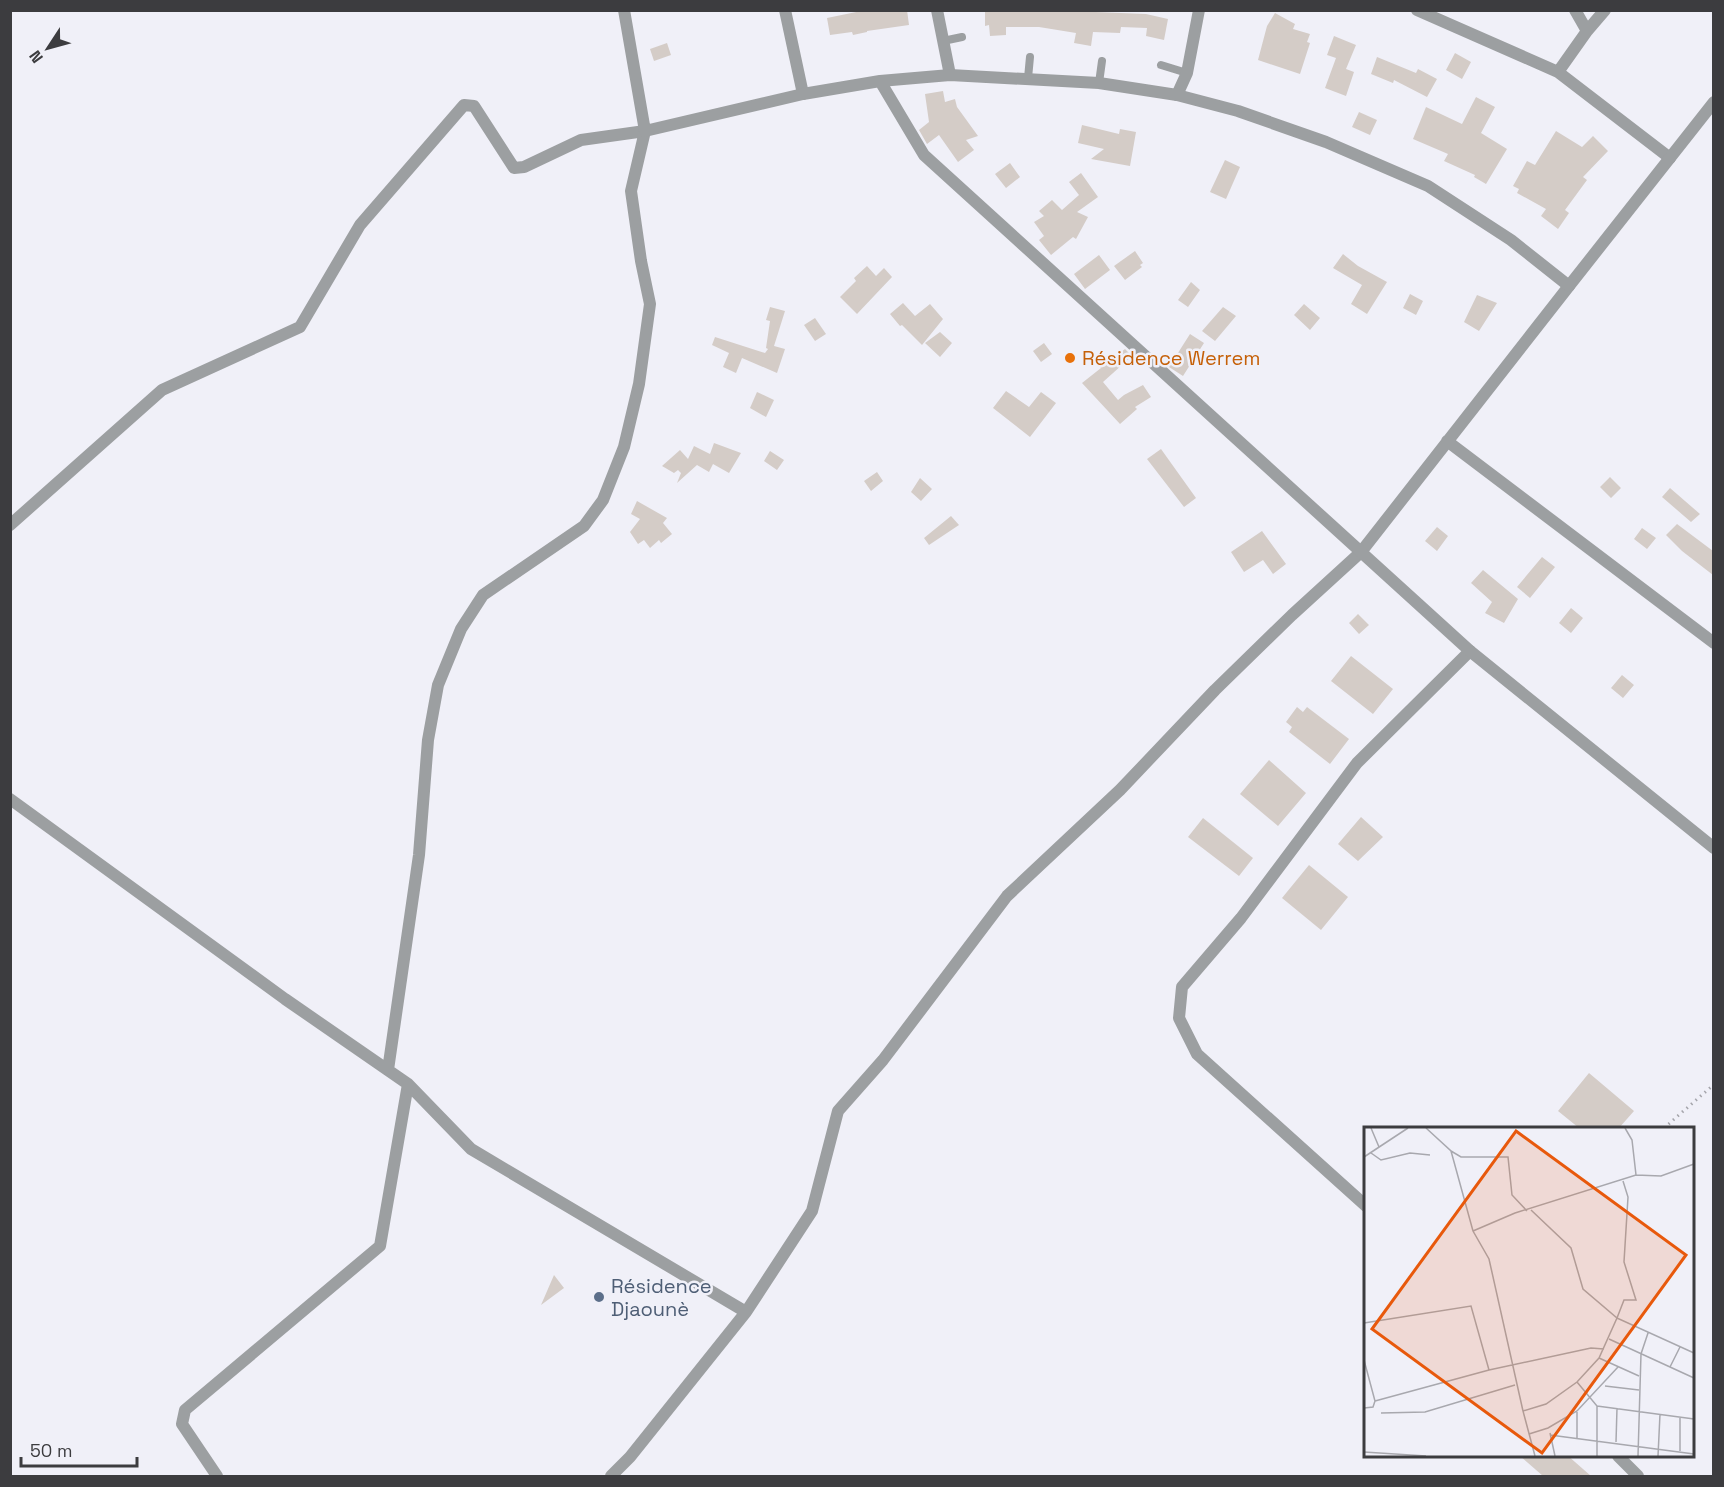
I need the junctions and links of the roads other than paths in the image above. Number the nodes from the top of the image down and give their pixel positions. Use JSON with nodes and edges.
{"nodes":[{"id":1,"x":624,"y":10,"type":"edge"},
{"id":2,"x":785,"y":10,"type":"edge"},
{"id":3,"x":937,"y":10,"type":"edge"},
{"id":4,"x":1199,"y":10,"type":"edge"},
{"id":5,"x":1417,"y":10,"type":"edge"},
{"id":6,"x":1575,"y":10,"type":"edge"},
{"id":7,"x":1605,"y":10,"type":"edge"},
{"id":8,"x":1587,"y":31,"type":"junction"},
{"id":9,"x":962,"y":37,"type":"dead end"},
{"id":10,"x":943,"y":40,"type":"junction"},
{"id":11,"x":1030,"y":57,"type":"dead end"},
{"id":12,"x":1102,"y":61,"type":"dead end"},
{"id":13,"x":1161,"y":66,"type":"dead end"},
{"id":14,"x":1558,"y":72,"type":"junction"},
{"id":15,"x":1186,"y":73,"type":"junction"},
{"id":16,"x":950,"y":75,"type":"junction"},
{"id":17,"x":1028,"y":78,"type":"junction"},
{"id":18,"x":880,"y":81,"type":"junction"},
{"id":19,"x":1099,"y":83,"type":"junction"},
{"id":20,"x":803,"y":94,"type":"junction"},
{"id":21,"x":1177,"y":95,"type":"junction"},
{"id":22,"x":1713,"y":102,"type":"edge"},
{"id":23,"x":645,"y":131,"type":"junction"},
{"id":24,"x":1670,"y":158,"type":"junction"},
{"id":25,"x":1569,"y":286,"type":"junction"},
{"id":26,"x":1448,"y":441,"type":"junction"},
{"id":27,"x":10,"y":525,"type":"edge"},
{"id":28,"x":1361,"y":552,"type":"junction"},
{"id":29,"x":1713,"y":643,"type":"edge"},
{"id":30,"x":1470,"y":651,"type":"junction"},
{"id":31,"x":10,"y":799,"type":"edge"},
{"id":32,"x":1713,"y":848,"type":"edge"},
{"id":33,"x":388,"y":1070,"type":"junction"},
{"id":34,"x":408,"y":1084,"type":"junction"},
{"id":35,"x":1364,"y":1205,"type":"edge"},
{"id":36,"x":746,"y":1312,"type":"junction"},
{"id":37,"x":1620,"y":1457,"type":"edge"},
{"id":38,"x":217,"y":1476,"type":"edge"},
{"id":39,"x":610,"y":1476,"type":"edge"},
{"id":40,"x":1638,"y":1476,"type":"edge"}],
"edges":[{"from":1,"to":23,"type":"street"},
{"from":2,"to":20,"type":"street"},
{"from":3,"to":10,"type":"street"},
{"from":4,"to":15,"type":"street"},
{"from":5,"to":14,"type":"street"},
{"from":6,"to":8,"type":"street"},
{"from":7,"to":8,"type":"street"},
{"from":8,"to":14,"type":"street"},
{"from":9,"to":10,"type":"lane"},
{"from":10,"to":16,"type":"street"},
{"from":11,"to":17,"type":"lane"},
{"from":12,"to":19,"type":"lane"},
{"from":13,"to":15,"type":"lane"},
{"from":14,"to":24,"type":"street"},
{"from":15,"to":21,"type":"street"},
{"from":16,"to":17,"type":"street"},
{"from":16,"to":18,"type":"street"},
{"from":17,"to":19,"type":"street"},
{"from":18,"to":20,"type":"street"},
{"from":18,"to":28,"type":"street"},
{"from":19,"to":21,"type":"street"},
{"from":20,"to":23,"type":"street"},
{"from":21,"to":25,"type":"street"},
{"from":22,"to":24,"type":"street"},
{"from":23,"to":27,"type":"street"},
{"from":23,"to":33,"type":"street"},
{"from":24,"to":25,"type":"street"},
{"from":25,"to":26,"type":"street"},
{"from":26,"to":28,"type":"street"},
{"from":26,"to":29,"type":"street"},
{"from":28,"to":30,"type":"street"},
{"from":28,"to":36,"type":"street"},
{"from":30,"to":32,"type":"street"},
{"from":30,"to":35,"type":"street"},
{"from":31,"to":33,"type":"street"},
{"from":33,"to":34,"type":"street"},
{"from":34,"to":36,"type":"street"},
{"from":34,"to":38,"type":"street"},
{"from":36,"to":39,"type":"street"},
{"from":37,"to":40,"type":"street"}]}
